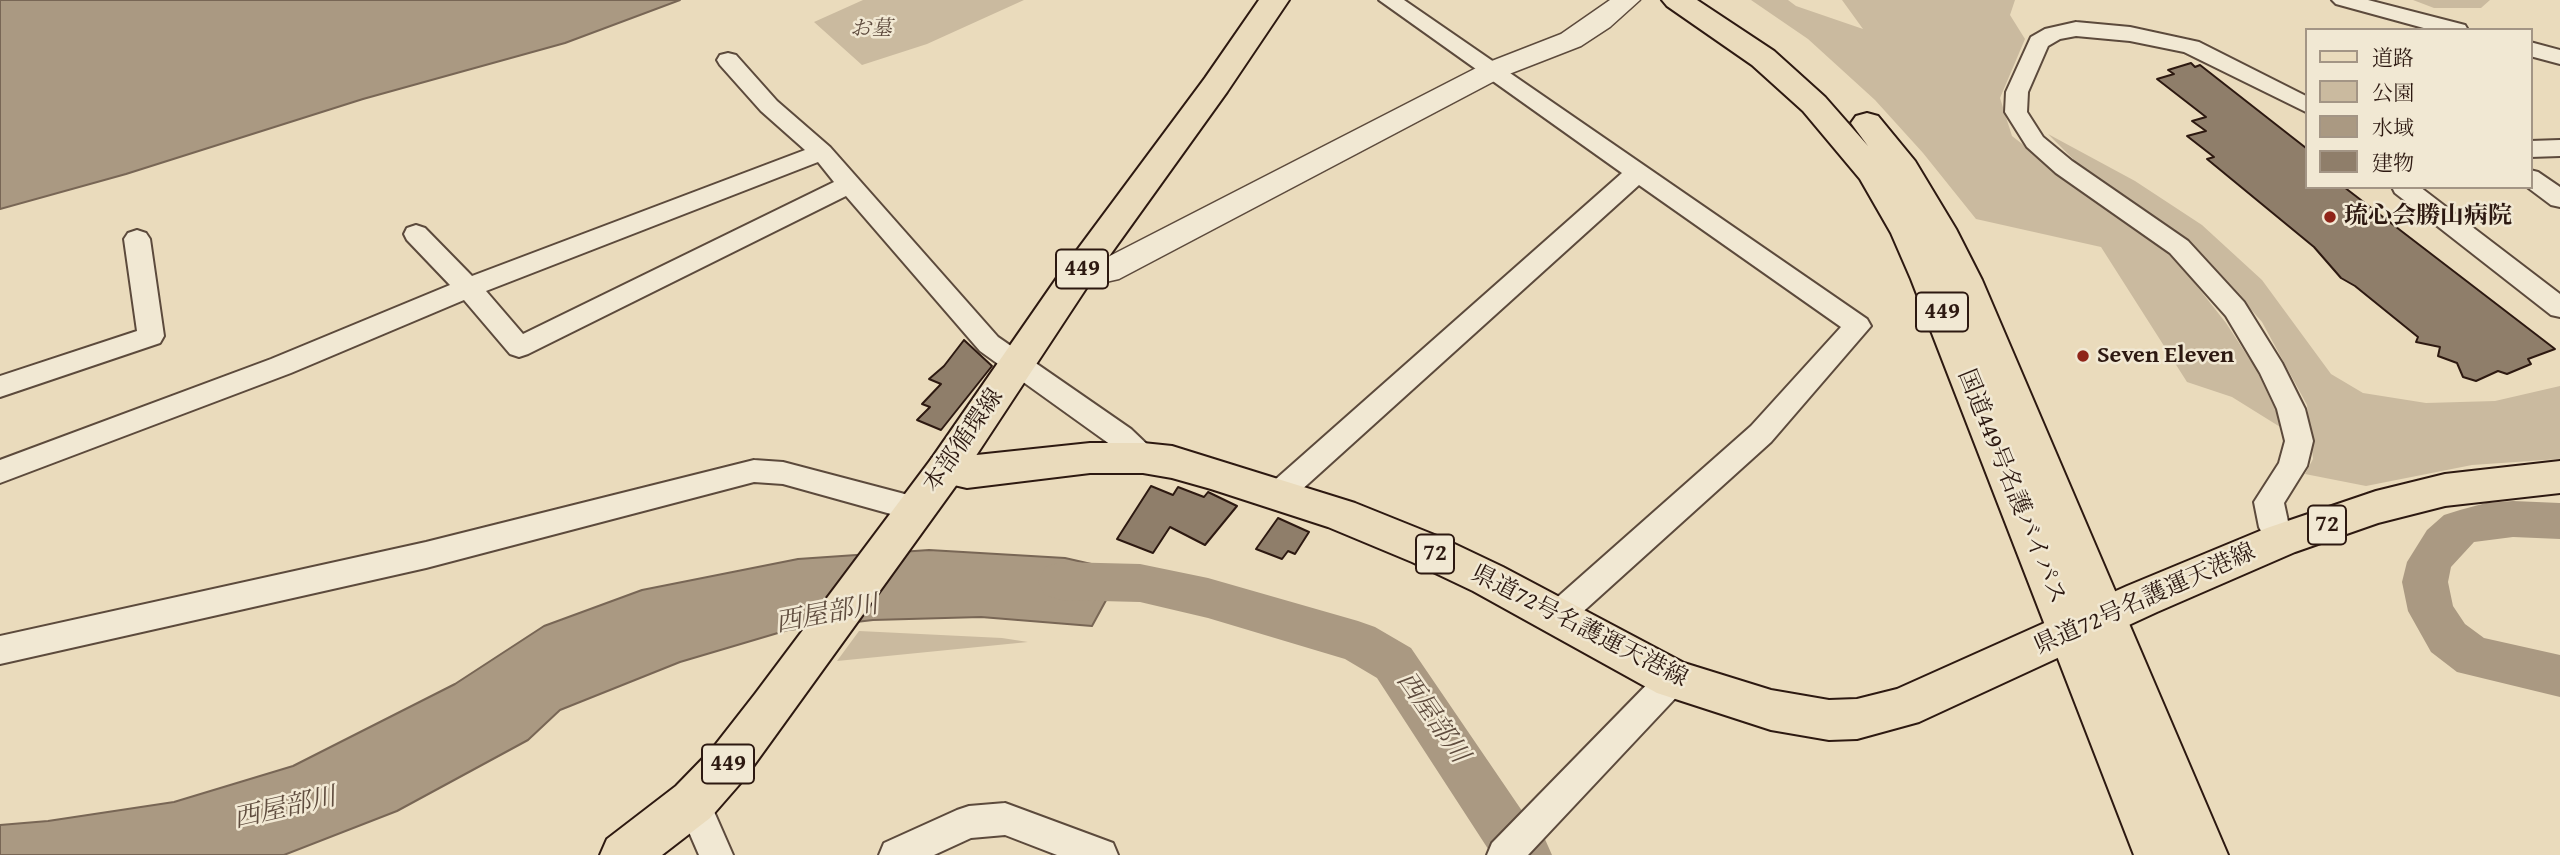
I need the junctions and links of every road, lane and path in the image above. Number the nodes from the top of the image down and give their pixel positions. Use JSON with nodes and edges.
{"nodes":[{"id":1,"x":1274,"y":0,"type":"edge"},
{"id":2,"x":1390,"y":0,"type":"edge"},
{"id":3,"x":1627,"y":0,"type":"edge"},
{"id":4,"x":1677,"y":0,"type":"edge"},
{"id":5,"x":1717,"y":0,"type":"edge"},
{"id":6,"x":2343,"y":0,"type":"edge"},
{"id":7,"x":2449,"y":28,"type":"edge"},
{"id":8,"x":2532,"y":50,"type":"edge"},
{"id":9,"x":2560,"y":57,"type":"edge"},
{"id":10,"x":728,"y":60,"type":"dead end"},
{"id":11,"x":1493,"y":70,"type":"junction"},
{"id":12,"x":2304,"y":104,"type":"edge"},
{"id":13,"x":2560,"y":148,"type":"edge"},
{"id":14,"x":2532,"y":149,"type":"edge"},
{"id":15,"x":822,"y":152,"type":"junction"},
{"id":16,"x":1639,"y":172,"type":"junction"},
{"id":17,"x":2532,"y":179,"type":"edge"},
{"id":18,"x":850,"y":184,"type":"junction"},
{"id":19,"x":2407,"y":189,"type":"edge"},
{"id":20,"x":2560,"y":199,"type":"edge"},
{"id":21,"x":1116,"y":219,"type":"junction"},
{"id":22,"x":416,"y":234,"type":"dead end"},
{"id":23,"x":138,"y":239,"type":"dead end"},
{"id":24,"x":1173,"y":239,"type":"junction"},
{"id":25,"x":1075,"y":278,"type":"junction"},
{"id":26,"x":468,"y":288,"type":"junction"},
{"id":27,"x":2560,"y":307,"type":"edge"},
{"id":28,"x":1016,"y":363,"type":"junction"},
{"id":29,"x":0,"y":387,"type":"edge"},
{"id":30,"x":1143,"y":458,"type":"junction"},
{"id":31,"x":946,"y":469,"type":"junction"},
{"id":32,"x":0,"y":472,"type":"edge"},
{"id":33,"x":2560,"y":477,"type":"edge"},
{"id":34,"x":1278,"y":494,"type":"junction"},
{"id":35,"x":905,"y":525,"type":"junction"},
{"id":36,"x":2281,"y":540,"type":"junction"},
{"id":37,"x":1555,"y":618,"type":"junction"},
{"id":38,"x":2087,"y":624,"type":"junction"},
{"id":39,"x":0,"y":650,"type":"edge"},
{"id":40,"x":1673,"y":679,"type":"junction"},
{"id":41,"x":693,"y":802,"type":"junction"},
{"id":42,"x":624,"y":855,"type":"edge"},
{"id":43,"x":716,"y":855,"type":"edge"},
{"id":44,"x":896,"y":855,"type":"edge"},
{"id":45,"x":1101,"y":855,"type":"edge"},
{"id":46,"x":1504,"y":855,"type":"edge"},
{"id":47,"x":2158,"y":855,"type":"edge"},
{"id":48,"x":2204,"y":855,"type":"edge"}],
"edges":[{"from":1,"to":21,"type":"main road","name":"本部循環線","number":"449"},
{"from":2,"to":11,"type":"street"},
{"from":3,"to":11,"type":"street"},
{"from":4,"to":38,"type":"main road","name":"国道449号名護バイパス","number":"449"},
{"from":5,"to":38,"type":"main road","name":"国道449号名護バイパス","number":"449"},
{"from":6,"to":7,"type":"street"},
{"from":8,"to":9,"type":"street"},
{"from":10,"to":15,"type":"street"},
{"from":11,"to":16,"type":"street"},
{"from":11,"to":24,"type":"street"},
{"from":12,"to":36,"type":"street"},
{"from":13,"to":14,"type":"street"},
{"from":15,"to":18,"type":"street"},
{"from":15,"to":26,"type":"street"},
{"from":16,"to":34,"type":"street"},
{"from":16,"to":37,"type":"street"},
{"from":17,"to":20,"type":"street"},
{"from":18,"to":26,"type":"street"},
{"from":18,"to":28,"type":"street"},
{"from":19,"to":27,"type":"street"},
{"from":21,"to":24,"type":"street"},
{"from":21,"to":25,"type":"main road","name":"本部循環線","number":"449"},
{"from":22,"to":26,"type":"street"},
{"from":23,"to":29,"type":"street"},
{"from":24,"to":25,"type":"street"},
{"from":25,"to":28,"type":"main road","name":"本部循環線","number":"449"},
{"from":26,"to":32,"type":"street"},
{"from":28,"to":30,"type":"street"},
{"from":28,"to":31,"type":"main road","name":"本部循環線","number":"449"},
{"from":30,"to":31,"type":"main road","name":"県道72号名護運天港線","number":"72"},
{"from":30,"to":34,"type":"main road","name":"県道72号名護運天港線","number":"72"},
{"from":31,"to":35,"type":"main road","name":"本部循環線","number":"449"},
{"from":33,"to":36,"type":"main road","name":"県道72号名護運天港線","number":"72"},
{"from":34,"to":37,"type":"main road","name":"県道72号名護運天港線","number":"72"},
{"from":35,"to":39,"type":"street"},
{"from":35,"to":41,"type":"main road","name":"本部循環線","number":"449"},
{"from":36,"to":38,"type":"main road","name":"県道72号名護運天港線","number":"72"},
{"from":37,"to":40,"type":"main road","name":"県道72号名護運天港線","number":"72"},
{"from":38,"to":40,"type":"main road","name":"県道72号名護運天港線","number":"72"},
{"from":38,"to":47,"type":"main road","name":"国道449号名護バイパス","number":"449"},
{"from":38,"to":48,"type":"main road","name":"国道449号名護バイパス","number":"449"},
{"from":40,"to":46,"type":"street"},
{"from":41,"to":42,"type":"main road","name":"本部循環線","number":"449"},
{"from":41,"to":43,"type":"street"},
{"from":44,"to":45,"type":"street"}]}
